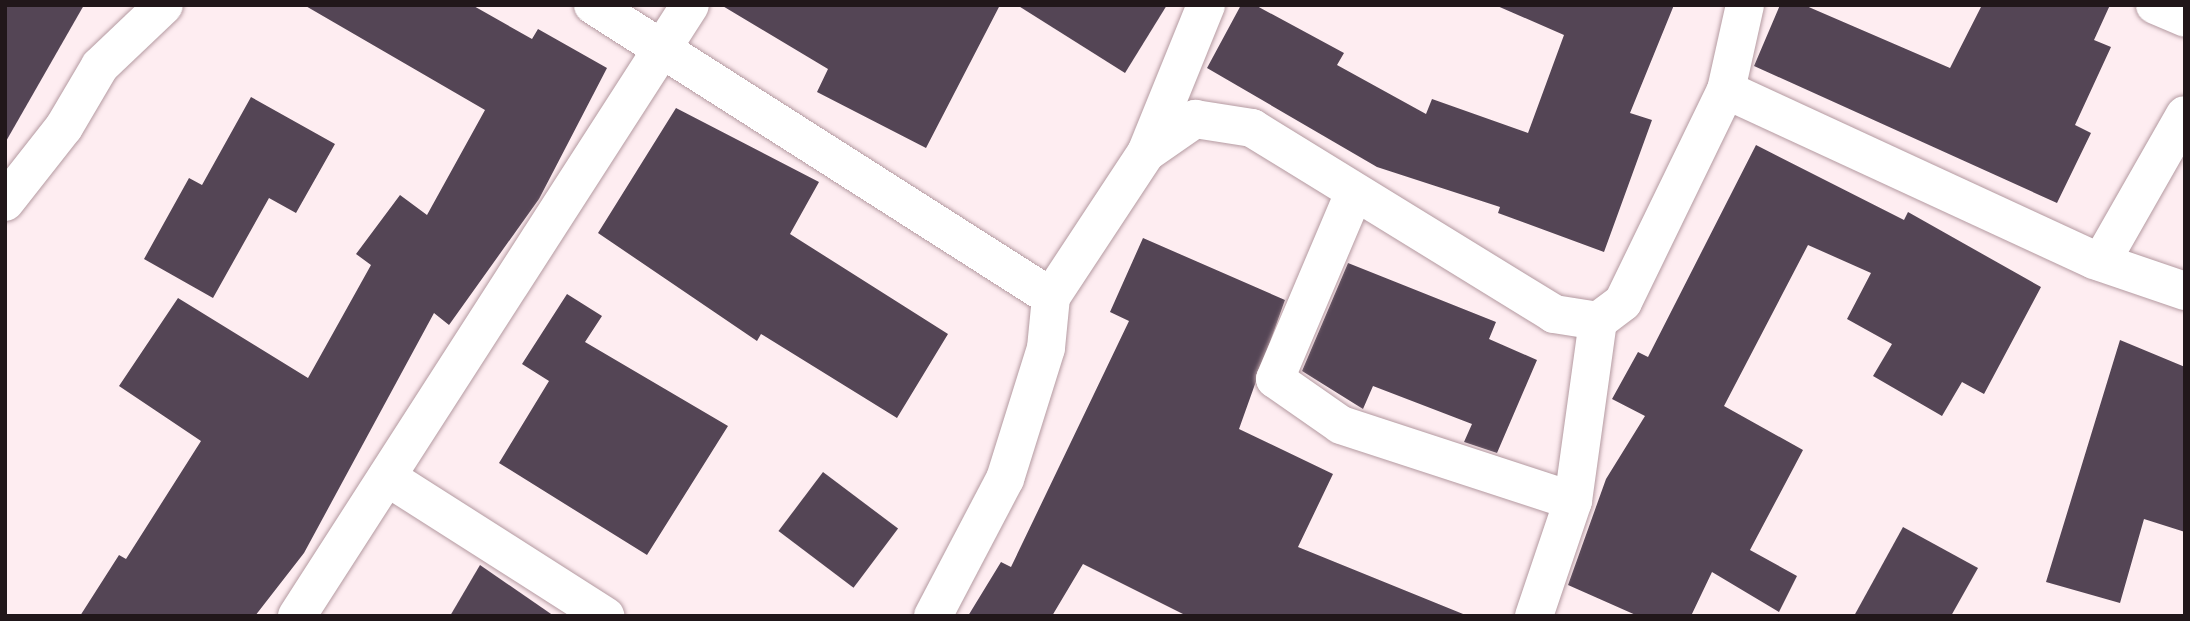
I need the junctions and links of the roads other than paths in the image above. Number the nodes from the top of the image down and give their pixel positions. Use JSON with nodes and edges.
{"nodes":[{"id":1,"x":164,"y":5,"type":"edge"},
{"id":2,"x":593,"y":5,"type":"edge"},
{"id":3,"x":690,"y":5,"type":"edge"},
{"id":4,"x":1206,"y":5,"type":"edge"},
{"id":5,"x":1745,"y":5,"type":"edge"},
{"id":6,"x":2155,"y":5,"type":"edge"},
{"id":7,"x":2185,"y":18,"type":"edge"},
{"id":8,"x":661,"y":48,"type":"junction"},
{"id":9,"x":1726,"y":90,"type":"junction"},
{"id":10,"x":2185,"y":115,"type":"edge"},
{"id":11,"x":1146,"y":153,"type":"junction"},
{"id":12,"x":1354,"y":193,"type":"junction"},
{"id":13,"x":5,"y":202,"type":"edge"},
{"id":14,"x":2101,"y":262,"type":"junction"},
{"id":15,"x":2185,"y":291,"type":"edge"},
{"id":16,"x":1051,"y":297,"type":"junction"},
{"id":17,"x":1598,"y":321,"type":"junction"},
{"id":18,"x":387,"y":477,"type":"junction"},
{"id":19,"x":1573,"y":501,"type":"junction"},
{"id":20,"x":297,"y":616,"type":"edge"},
{"id":21,"x":605,"y":616,"type":"edge"},
{"id":22,"x":933,"y":616,"type":"edge"},
{"id":23,"x":1534,"y":616,"type":"edge"}],
"edges":[{"from":1,"to":13,"type":"street"},
{"from":2,"to":8,"type":"street"},
{"from":3,"to":8,"type":"street"},
{"from":4,"to":11,"type":"street"},
{"from":5,"to":9,"type":"street"},
{"from":6,"to":7,"type":"street"},
{"from":8,"to":16,"type":"street"},
{"from":8,"to":18,"type":"street"},
{"from":9,"to":14,"type":"street"},
{"from":9,"to":17,"type":"street"},
{"from":10,"to":14,"type":"street"},
{"from":11,"to":12,"type":"street"},
{"from":11,"to":16,"type":"street"},
{"from":12,"to":17,"type":"street"},
{"from":12,"to":19,"type":"street"},
{"from":14,"to":15,"type":"street"},
{"from":16,"to":22,"type":"street"},
{"from":17,"to":19,"type":"street"},
{"from":18,"to":20,"type":"street"},
{"from":18,"to":21,"type":"street"},
{"from":19,"to":23,"type":"street"}]}
